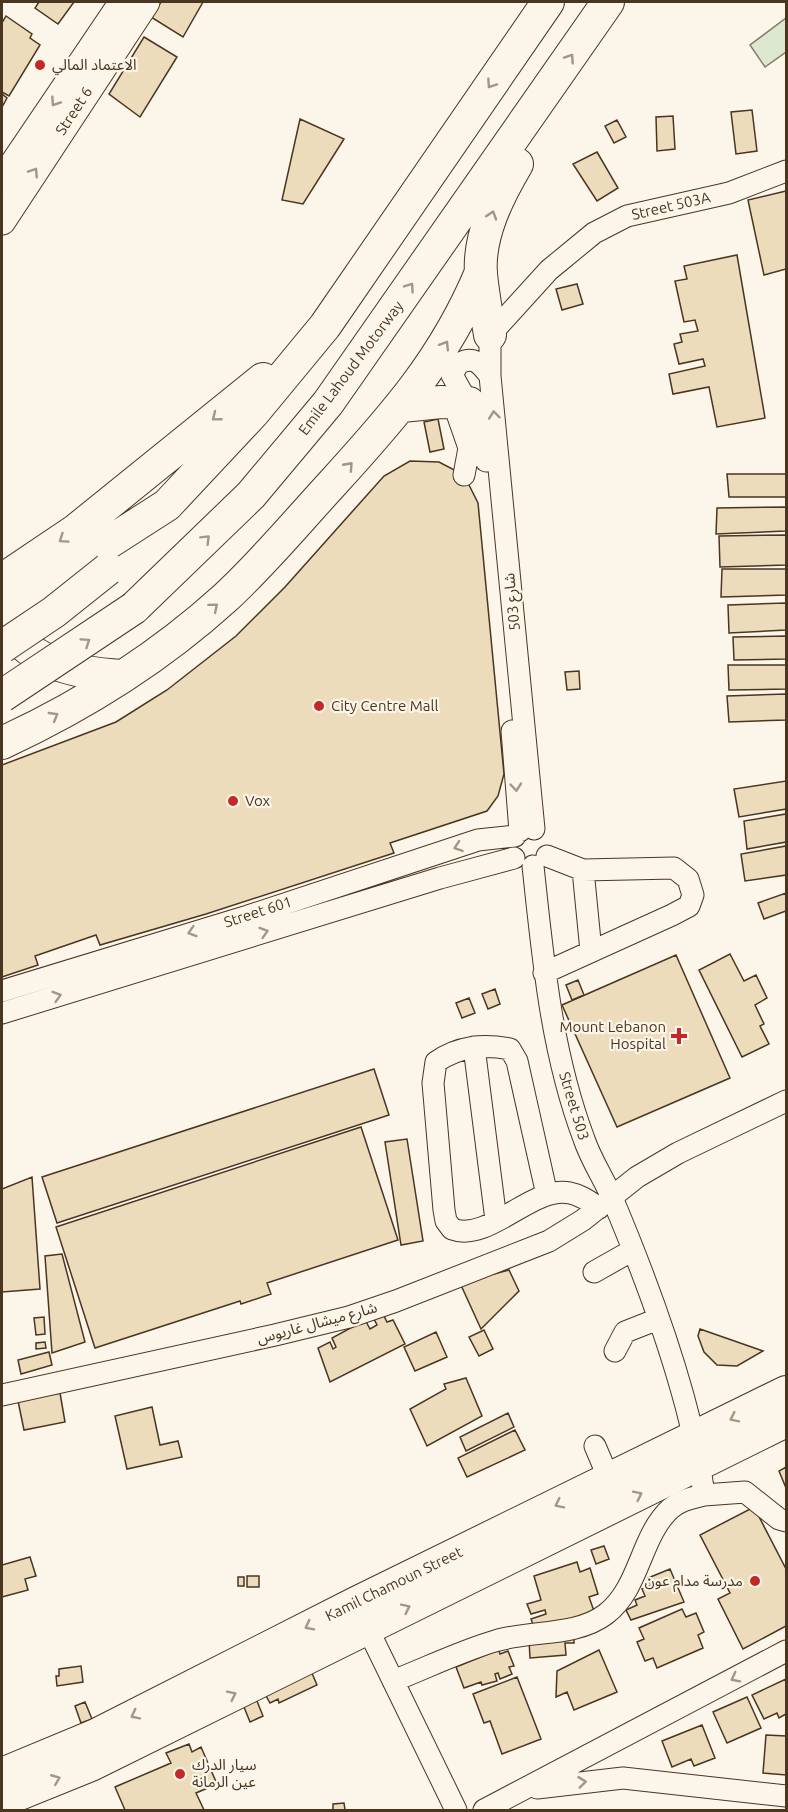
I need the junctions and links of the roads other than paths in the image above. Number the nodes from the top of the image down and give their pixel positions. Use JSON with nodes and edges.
{"nodes":[{"id":1,"x":123,"y":2,"type":"edge"},
{"id":2,"x":146,"y":2,"type":"edge"},
{"id":3,"x":548,"y":2,"type":"edge"},
{"id":4,"x":608,"y":2,"type":"edge"},
{"id":5,"x":551,"y":86,"type":"junction"},
{"id":6,"x":786,"y":171,"type":"edge"},
{"id":7,"x":2,"y":181,"type":"edge"},
{"id":8,"x":2,"y":221,"type":"edge"},
{"id":9,"x":481,"y":272,"type":"junction"},
{"id":10,"x":326,"y":326,"type":"junction"},
{"id":11,"x":490,"y":335,"type":"junction"},
{"id":12,"x":490,"y":375,"type":"junction"},
{"id":13,"x":461,"y":403,"type":"junction"},
{"id":14,"x":402,"y":406,"type":"junction"},
{"id":15,"x":464,"y":475,"type":"dead end"},
{"id":16,"x":167,"y":505,"type":"junction"},
{"id":17,"x":2,"y":580,"type":"edge"},
{"id":18,"x":2,"y":612,"type":"edge"},
{"id":19,"x":2,"y":647,"type":"edge"},
{"id":20,"x":122,"y":676,"type":"junction"},
{"id":21,"x":2,"y":696,"type":"edge"},
{"id":22,"x":2,"y":743,"type":"edge"},
{"id":23,"x":523,"y":832,"type":"junction"},
{"id":24,"x":514,"y":858,"type":"junction"},
{"id":25,"x":540,"y":861,"type":"junction"},
{"id":26,"x":583,"y":870,"type":"junction"},
{"id":27,"x":591,"y":951,"type":"junction"},
{"id":28,"x":544,"y":973,"type":"junction"},
{"id":29,"x":2,"y":991,"type":"edge"},
{"id":30,"x":2,"y":1013,"type":"edge"},
{"id":31,"x":474,"y":1047,"type":"junction"},
{"id":32,"x":786,"y":1101,"type":"edge"},
{"id":33,"x":547,"y":1195,"type":"junction"},
{"id":34,"x":605,"y":1203,"type":"junction"},
{"id":35,"x":496,"y":1220,"type":"junction"},
{"id":36,"x":633,"y":1250,"type":"junction"},
{"id":37,"x":594,"y":1272,"type":"dead end"},
{"id":38,"x":658,"y":1319,"type":"junction"},
{"id":39,"x":615,"y":1351,"type":"dead end"},
{"id":40,"x":786,"y":1392,"type":"edge"},
{"id":41,"x":2,"y":1395,"type":"edge"},
{"id":42,"x":786,"y":1421,"type":"edge"},
{"id":43,"x":595,"y":1446,"type":"dead end"},
{"id":44,"x":700,"y":1466,"type":"junction"},
{"id":45,"x":609,"y":1479,"type":"junction"},
{"id":46,"x":786,"y":1521,"type":"edge"},
{"id":47,"x":361,"y":1615,"type":"junction"},
{"id":48,"x":786,"y":1651,"type":"edge"},
{"id":49,"x":393,"y":1681,"type":"junction"},
{"id":50,"x":609,"y":1743,"type":"junction"},
{"id":51,"x":2,"y":1774,"type":"edge"},
{"id":52,"x":624,"y":1778,"type":"junction"},
{"id":53,"x":524,"y":1789,"type":"junction"},
{"id":54,"x":786,"y":1796,"type":"edge"},
{"id":55,"x":2,"y":1801,"type":"edge"},
{"id":56,"x":456,"y":1810,"type":"edge"},
{"id":57,"x":484,"y":1810,"type":"edge"}],
"edges":[{"from":1,"to":7,"type":"main road","name":"Street 6","one_way":true},
{"from":8,"to":2,"type":"main road","name":"Street 6","one_way":true},
{"from":3,"to":10,"type":"highway","one_way":true},
{"from":5,"to":4,"type":"highway","name":"Emile Lahoud Motorway","one_way":true},
{"from":9,"to":5,"type":"highway","one_way":true},
{"from":21,"to":5,"type":"highway","name":"Emile Lahoud Motorway","one_way":true,"bridge":true},
{"from":6,"to":11,"type":"street","name":"Street 503A"},
{"from":9,"to":11,"type":"highway"},
{"from":14,"to":9,"type":"highway","one_way":true},
{"from":10,"to":16,"type":"highway"},
{"from":10,"to":17,"type":"highway","one_way":true},
{"from":11,"to":12,"type":"street","name":"شارع 503"},
{"from":12,"to":13,"type":"street","name":"شارع 503"},
{"from":23,"to":12,"type":"street","name":"شارع 503","one_way":true},
{"from":13,"to":14,"type":"highway"},
{"from":13,"to":15,"type":"street"},
{"from":13,"to":23,"type":"street","name":"شارع 503","one_way":true},
{"from":20,"to":14,"type":"highway","one_way":true},
{"from":16,"to":18,"type":"highway"},
{"from":16,"to":19,"type":"highway","bridge":true},
{"from":18,"to":20,"type":"highway"},
{"from":22,"to":20,"type":"highway","one_way":true},
{"from":23,"to":24,"type":"street"},
{"from":23,"to":25,"type":"street"},
{"from":23,"to":29,"type":"street","name":"Street 601","one_way":true},
{"from":24,"to":25,"type":"street"},
{"from":30,"to":24,"type":"street","name":"Street 601","one_way":true},
{"from":25,"to":26,"type":"street"},
{"from":25,"to":28,"type":"street","name":"Street 503"},
{"from":26,"to":27,"type":"street"},
{"from":26,"to":27,"type":"street"},
{"from":27,"to":28,"type":"street"},
{"from":28,"to":34,"type":"street","name":"Street 503"},
{"from":31,"to":33,"type":"street"},
{"from":31,"to":35,"type":"street"},
{"from":31,"to":35,"type":"street"},
{"from":32,"to":34,"type":"street","name":"شارع ميشال غاريوس"},
{"from":33,"to":34,"type":"street"},
{"from":33,"to":35,"type":"street"},
{"from":34,"to":36,"type":"street"},
{"from":34,"to":41,"type":"street","name":"شارع ميشال غاريوس"},
{"from":36,"to":37,"type":"street"},
{"from":36,"to":38,"type":"street"},
{"from":38,"to":39,"type":"street"},
{"from":38,"to":44,"type":"street"},
{"from":40,"to":44,"type":"highway","name":"Kamil Chamoun Street","one_way":true},
{"from":42,"to":44,"type":"highway","name":"Kamil Chamoun Street"},
{"from":43,"to":45,"type":"street"},
{"from":44,"to":45,"type":"highway","name":"Kamil Chamoun Street"},
{"from":44,"to":46,"type":"street"},
{"from":47,"to":44,"type":"highway","name":"Kamil Chamoun Street","one_way":true},
{"from":44,"to":49,"type":"street"},
{"from":45,"to":47,"type":"highway","name":"Kamil Chamoun Street","one_way":true},
{"from":47,"to":49,"type":"street"},
{"from":47,"to":51,"type":"highway","name":"Kamil Chamoun Street","one_way":true},
{"from":55,"to":47,"type":"highway","name":"Kamil Chamoun Street","one_way":true},
{"from":48,"to":50,"type":"street","one_way":true},
{"from":49,"to":56,"type":"street"},
{"from":50,"to":52,"type":"street"},
{"from":50,"to":53,"type":"street"},
{"from":53,"to":52,"type":"street","one_way":true},
{"from":52,"to":54,"type":"street"},
{"from":53,"to":57,"type":"street"}]}
